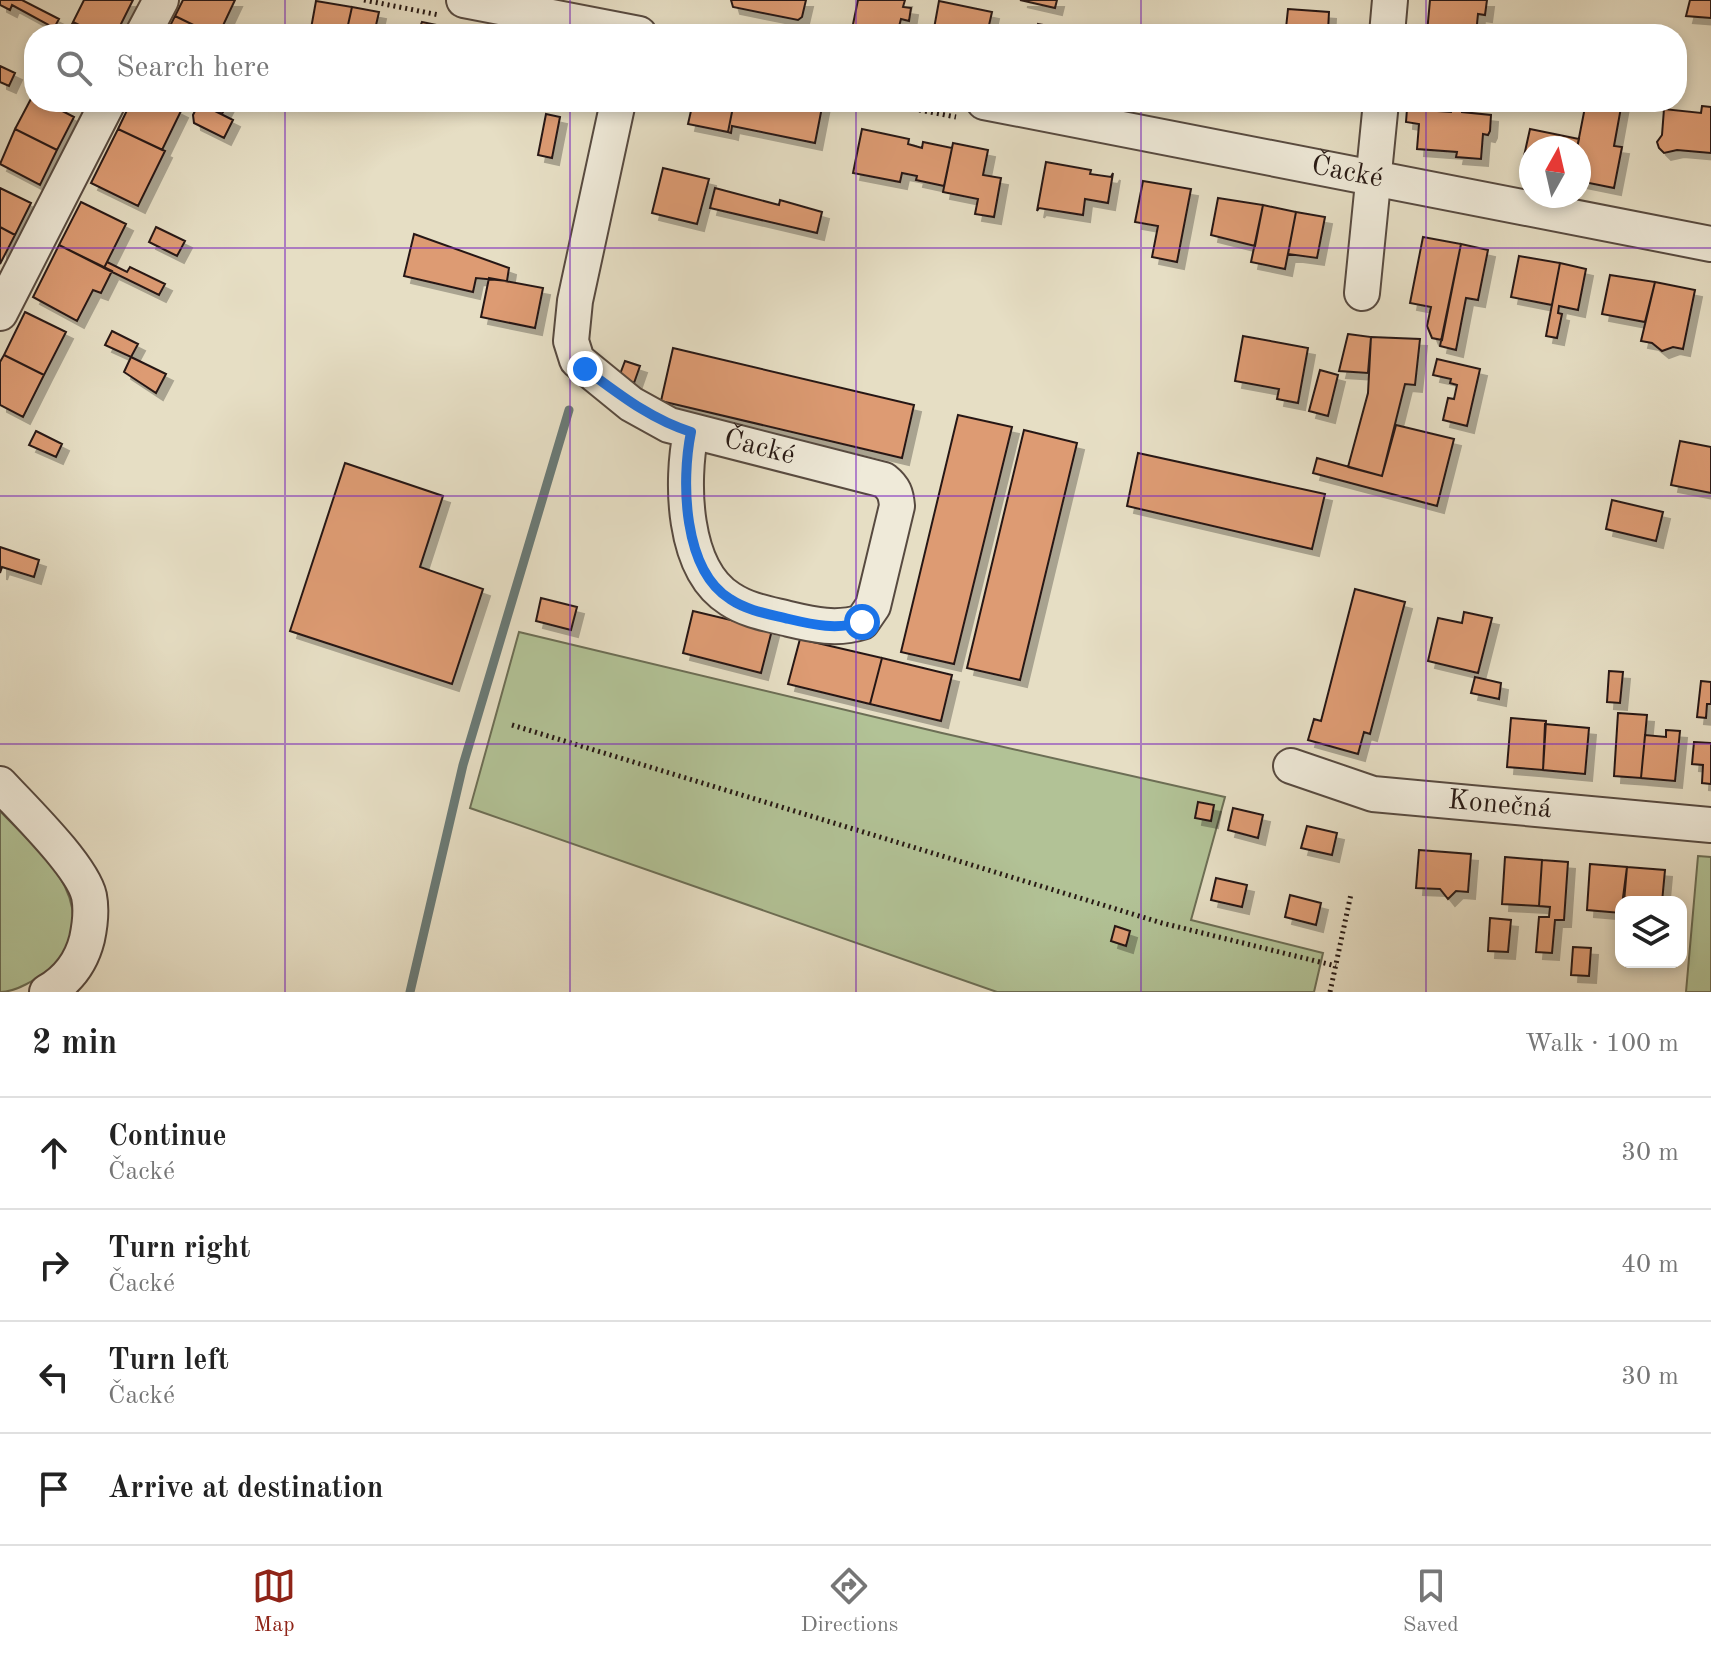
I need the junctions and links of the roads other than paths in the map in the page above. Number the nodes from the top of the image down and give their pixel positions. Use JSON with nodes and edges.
{"nodes":[{"id":1,"x":161,"y":0,"type":"edge"},
{"id":2,"x":464,"y":0,"type":"edge"},
{"id":3,"x":1390,"y":0,"type":"edge"},
{"id":4,"x":148,"y":24,"type":"edge"},
{"id":5,"x":586,"y":24,"type":"edge"},
{"id":6,"x":1388,"y":24,"type":"edge"},
{"id":7,"x":103,"y":112,"type":"edge"},
{"id":8,"x":616,"y":112,"type":"edge"},
{"id":9,"x":1035,"y":112,"type":"edge"},
{"id":10,"x":1380,"y":112,"type":"edge"},
{"id":11,"x":1375,"y":178,"type":"junction"},
{"id":12,"x":1711,"y":244,"type":"edge"},
{"id":13,"x":1362,"y":293,"type":"dead end"},
{"id":14,"x":0,"y":313,"type":"edge"},
{"id":15,"x":691,"y":432,"type":"junction"},
{"id":16,"x":1291,"y":766,"type":"dead end"},
{"id":17,"x":0,"y":784,"type":"edge"},
{"id":18,"x":1711,"y":825,"type":"edge"},
{"id":19,"x":47,"y":992,"type":"edge"}],
"edges":[{"from":1,"to":4,"type":"street"},
{"from":2,"to":5,"type":"street"},
{"from":3,"to":6,"type":"street"},
{"from":7,"to":14,"type":"street"},
{"from":8,"to":15,"type":"street","name":"Čacké"},
{"from":9,"to":11,"type":"street","name":"Čacké"},
{"from":10,"to":11,"type":"street"},
{"from":11,"to":12,"type":"street","name":"Čacké"},
{"from":11,"to":13,"type":"street"},
{"from":15,"to":15,"type":"street","name":"Čacké"},
{"from":16,"to":18,"type":"street","name":"Konečná"},
{"from":17,"to":19,"type":"street"}]}
